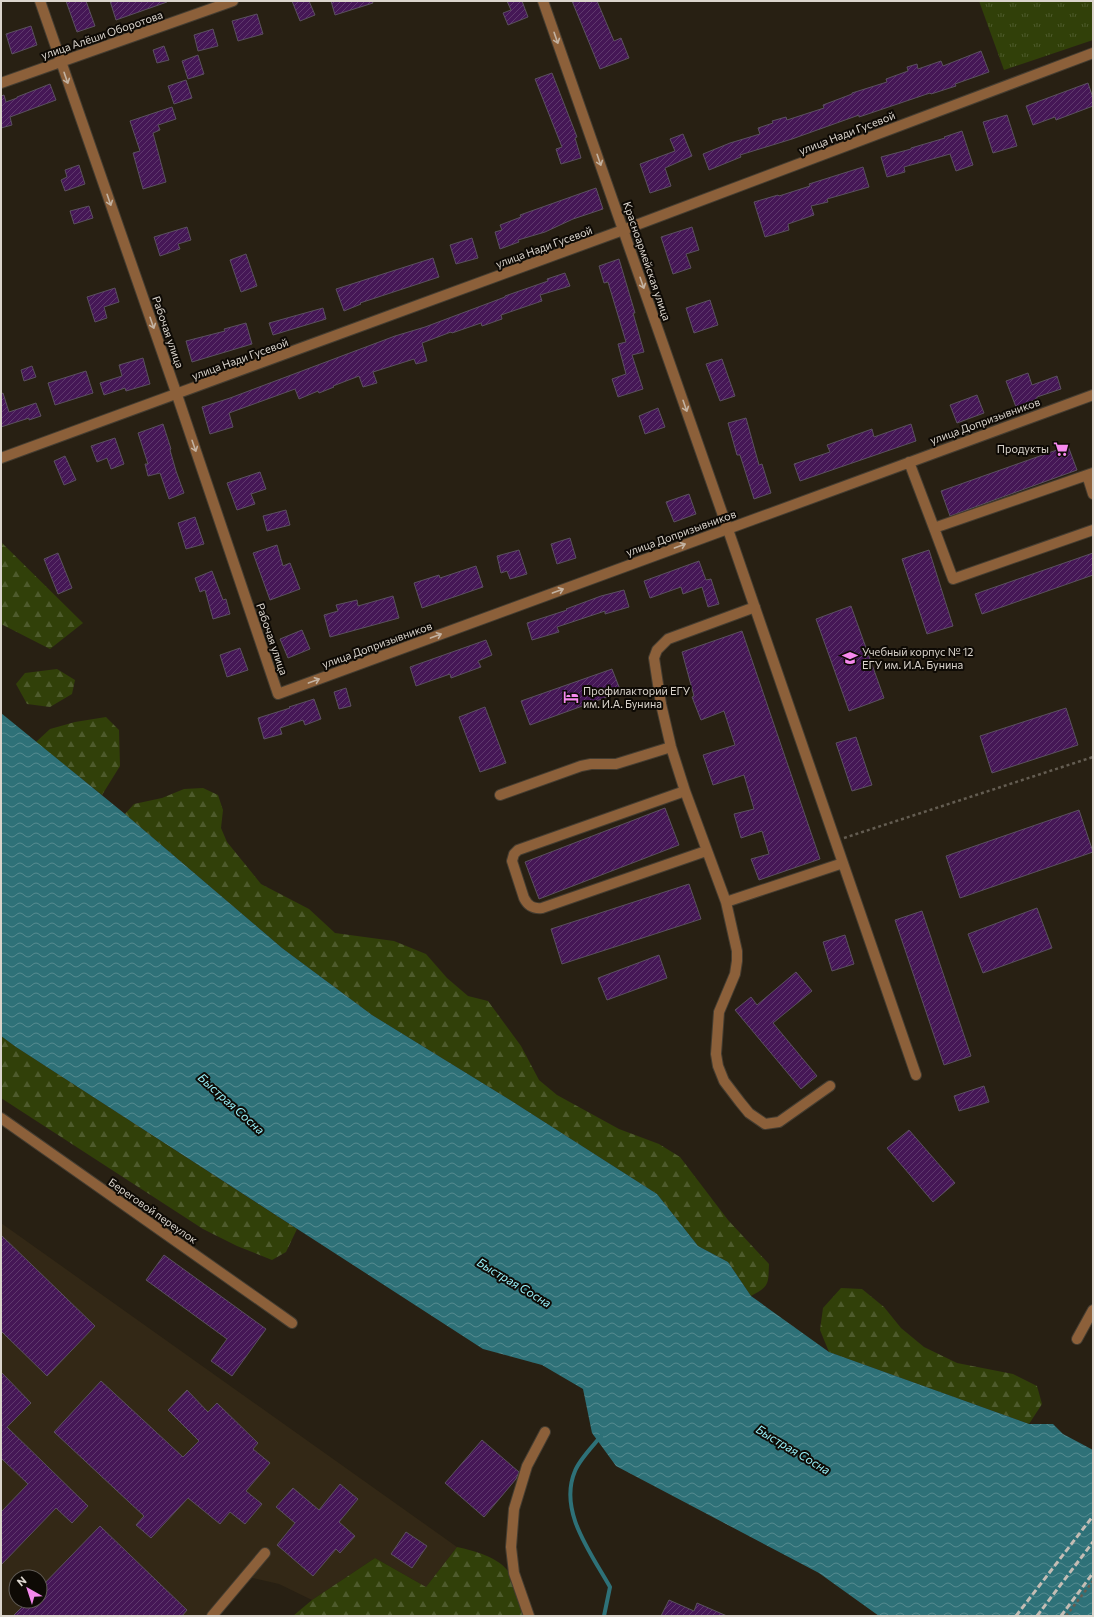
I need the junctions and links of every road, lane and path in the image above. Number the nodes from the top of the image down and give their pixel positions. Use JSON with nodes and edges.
{"nodes":[{"id":1,"x":40,"y":1,"type":"edge"},
{"id":2,"x":233,"y":1,"type":"edge"},
{"id":3,"x":543,"y":1,"type":"edge"},
{"id":4,"x":1093,"y":53,"type":"edge"},
{"id":5,"x":61,"y":62,"type":"junction"},
{"id":6,"x":1,"y":83,"type":"edge"},
{"id":7,"x":623,"y":230,"type":"junction"},
{"id":8,"x":177,"y":395,"type":"junction"},
{"id":9,"x":1093,"y":395,"type":"edge"},
{"id":10,"x":1,"y":458,"type":"edge"},
{"id":11,"x":909,"y":462,"type":"junction"},
{"id":12,"x":1090,"y":474,"type":"edge"},
{"id":13,"x":1093,"y":494,"type":"edge"},
{"id":14,"x":728,"y":528,"type":"junction"},
{"id":15,"x":934,"y":528,"type":"junction"},
{"id":16,"x":1093,"y":530,"type":"edge"},
{"id":17,"x":755,"y":607,"type":"junction"},
{"id":18,"x":278,"y":694,"type":"joint"},
{"id":19,"x":671,"y":747,"type":"junction"},
{"id":20,"x":1093,"y":757,"type":"edge"},
{"id":21,"x":685,"y":791,"type":"junction"},
{"id":22,"x":500,"y":795,"type":"dead end"},
{"id":23,"x":835,"y":841,"type":"junction"},
{"id":24,"x":706,"y":851,"type":"junction"},
{"id":25,"x":843,"y":863,"type":"junction"},
{"id":26,"x":726,"y":902,"type":"junction"},
{"id":27,"x":916,"y":1075,"type":"dead end"},
{"id":28,"x":830,"y":1086,"type":"dead end"},
{"id":29,"x":1,"y":1118,"type":"edge"},
{"id":30,"x":1093,"y":1310,"type":"edge"},
{"id":31,"x":292,"y":1323,"type":"dead end"},
{"id":32,"x":1077,"y":1339,"type":"dead end"},
{"id":33,"x":545,"y":1432,"type":"dead end"},
{"id":34,"x":265,"y":1553,"type":"dead end"},
{"id":35,"x":1093,"y":1581,"type":"edge"},
{"id":36,"x":212,"y":1616,"type":"edge"},
{"id":37,"x":529,"y":1616,"type":"edge"},
{"id":38,"x":1066,"y":1616,"type":"edge"}],
"edges":[{"from":1,"to":5,"type":"street","name":"Рабочая улица"},
{"from":2,"to":5,"type":"street","name":"улица Алёши Оборотова"},
{"from":3,"to":7,"type":"street","name":"Красноармейская улица","one_way":true},
{"from":4,"to":7,"type":"street","name":"улица Нади Гусевой"},
{"from":5,"to":6,"type":"street","name":"улица Алёши Оборотова"},
{"from":5,"to":8,"type":"street","name":"Рабочая улица","one_way":true},
{"from":7,"to":8,"type":"street","name":"улица Нади Гусевой"},
{"from":7,"to":14,"type":"street","name":"Красноармейская улица","one_way":true},
{"from":8,"to":10,"type":"street","name":"улица Нади Гусевой"},
{"from":8,"to":18,"type":"street","name":"Рабочая улица","one_way":true},
{"from":9,"to":11,"type":"street","name":"улица Допризывников"},
{"from":11,"to":14,"type":"street","name":"улица Допризывников"},
{"from":11,"to":15,"type":"street"},
{"from":12,"to":13,"type":"street"},
{"from":12,"to":15,"type":"street"},
{"from":14,"to":17,"type":"street","name":"Красноармейская улица"},
{"from":18,"to":14,"type":"street","name":"улица Допризывников","one_way":true},
{"from":15,"to":16,"type":"street"},
{"from":17,"to":19,"type":"street"},
{"from":17,"to":23,"type":"street","name":"Красноармейская улица"},
{"from":19,"to":21,"type":"street"},
{"from":19,"to":22,"type":"street"},
{"from":20,"to":23,"type":"path"},
{"from":21,"to":24,"type":"street"},
{"from":21,"to":24,"type":"street"},
{"from":23,"to":25,"type":"street","name":"Красноармейская улица"},
{"from":24,"to":26,"type":"street"},
{"from":25,"to":26,"type":"street"},
{"from":25,"to":27,"type":"street","name":"Красноармейская улица"},
{"from":26,"to":28,"type":"street"},
{"from":29,"to":31,"type":"street","name":"Береговой переулок"},
{"from":30,"to":32,"type":"street"},
{"from":33,"to":37,"type":"street"},
{"from":34,"to":36,"type":"street"},
{"from":35,"to":38,"type":"path"}]}
